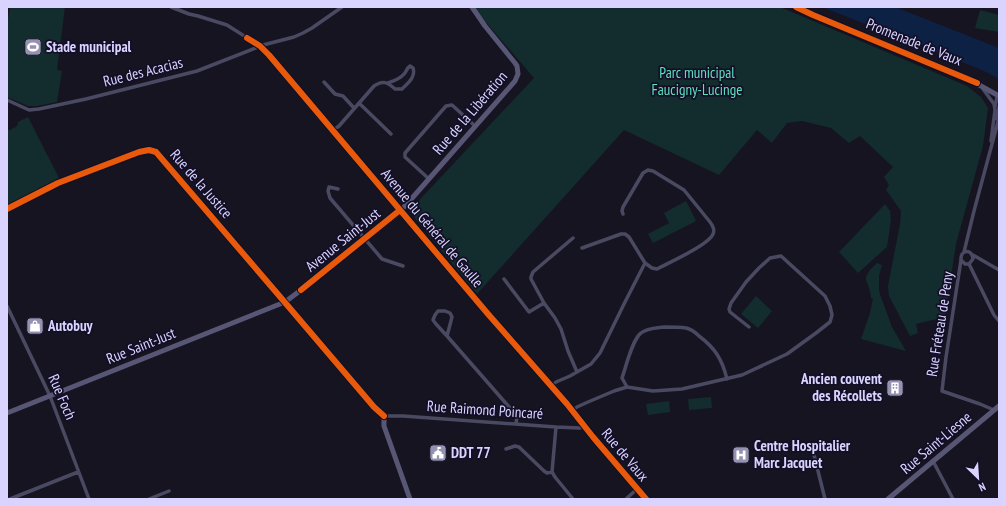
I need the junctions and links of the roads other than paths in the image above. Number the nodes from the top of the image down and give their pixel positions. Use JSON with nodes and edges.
{"nodes":[{"id":1,"x":171,"y":7,"type":"edge"},
{"id":2,"x":342,"y":7,"type":"edge"},
{"id":3,"x":472,"y":7,"type":"edge"},
{"id":4,"x":796,"y":7,"type":"edge"},
{"id":5,"x":260,"y":46,"type":"junction"},
{"id":6,"x":324,"y":82,"type":"dead end"},
{"id":7,"x":388,"y":83,"type":"junction"},
{"id":8,"x":979,"y":84,"type":"junction"},
{"id":9,"x":999,"y":97,"type":"edge"},
{"id":10,"x":7,"y":100,"type":"edge"},
{"id":11,"x":359,"y":103,"type":"junction"},
{"id":12,"x":999,"y":107,"type":"edge"},
{"id":13,"x":354,"y":108,"type":"junction"},
{"id":14,"x":995,"y":110,"type":"junction"},
{"id":15,"x":999,"y":118,"type":"edge"},
{"id":16,"x":475,"y":126,"type":"junction"},
{"id":17,"x":332,"y":131,"type":"junction"},
{"id":18,"x":391,"y":134,"type":"dead end"},
{"id":19,"x":995,"y":136,"type":"junction"},
{"id":20,"x":988,"y":159,"type":"junction"},
{"id":21,"x":429,"y":179,"type":"junction"},
{"id":22,"x":338,"y":189,"type":"dead end"},
{"id":23,"x":7,"y":209,"type":"edge"},
{"id":24,"x":400,"y":210,"type":"junction"},
{"id":25,"x":623,"y":214,"type":"dead end"},
{"id":26,"x":573,"y":238,"type":"dead end"},
{"id":27,"x":365,"y":239,"type":"junction"},
{"id":28,"x":582,"y":248,"type":"dead end"},
{"id":29,"x":964,"y":252,"type":"junction"},
{"id":30,"x":973,"y":255,"type":"junction"},
{"id":31,"x":962,"y":260,"type":"junction"},
{"id":32,"x":645,"y":263,"type":"junction"},
{"id":33,"x":969,"y":264,"type":"junction"},
{"id":34,"x":403,"y":266,"type":"dead end"},
{"id":35,"x":999,"y":270,"type":"edge"},
{"id":36,"x":504,"y":279,"type":"dead end"},
{"id":37,"x":284,"y":302,"type":"junction"},
{"id":38,"x":544,"y":303,"type":"junction"},
{"id":39,"x":7,"y":306,"type":"edge"},
{"id":40,"x":999,"y":321,"type":"edge"},
{"id":41,"x":749,"y":328,"type":"dead end"},
{"id":42,"x":447,"y":336,"type":"junction"},
{"id":43,"x":577,"y":372,"type":"junction"},
{"id":44,"x":727,"y":379,"type":"junction"},
{"id":45,"x":551,"y":386,"type":"junction"},
{"id":46,"x":627,"y":387,"type":"junction"},
{"id":47,"x":50,"y":396,"type":"junction"},
{"id":48,"x":999,"y":406,"type":"edge"},
{"id":49,"x":994,"y":410,"type":"junction"},
{"id":50,"x":572,"y":411,"type":"junction"},
{"id":51,"x":7,"y":413,"type":"edge"},
{"id":52,"x":384,"y":416,"type":"junction"},
{"id":53,"x":516,"y":424,"type":"junction"},
{"id":54,"x":556,"y":427,"type":"junction"},
{"id":55,"x":585,"y":427,"type":"junction"},
{"id":56,"x":808,"y":448,"type":"dead end"},
{"id":57,"x":506,"y":449,"type":"dead end"},
{"id":58,"x":933,"y":461,"type":"junction"},
{"id":59,"x":78,"y":472,"type":"junction"},
{"id":60,"x":552,"y":472,"type":"junction"},
{"id":61,"x":637,"y":489,"type":"junction"},
{"id":62,"x":169,"y":491,"type":"dead end"},
{"id":63,"x":10,"y":499,"type":"edge"},
{"id":64,"x":89,"y":499,"type":"edge"},
{"id":65,"x":149,"y":499,"type":"edge"},
{"id":66,"x":410,"y":499,"type":"edge"},
{"id":67,"x":573,"y":499,"type":"edge"},
{"id":68,"x":626,"y":499,"type":"edge"},
{"id":69,"x":646,"y":499,"type":"edge"},
{"id":70,"x":825,"y":499,"type":"edge"},
{"id":71,"x":888,"y":499,"type":"edge"},
{"id":72,"x":953,"y":499,"type":"edge"}],
"edges":[{"from":1,"to":5,"type":"street","name":"Avenue du Général de Gaulle"},
{"from":2,"to":5,"type":"street","name":"Rue des Acacias"},
{"from":3,"to":16,"type":"street","name":"Rue de la Libération"},
{"from":4,"to":8,"type":"street","name":"Promenade de Vaux"},
{"from":5,"to":10,"type":"street","name":"Rue des Acacias"},
{"from":5,"to":17,"type":"street","name":"Avenue du Général de Gaulle"},
{"from":6,"to":13,"type":"street"},
{"from":7,"to":7,"type":"street"},
{"from":7,"to":11,"type":"street"},
{"from":8,"to":9,"type":"street"},
{"from":8,"to":14,"type":"street"},
{"from":9,"to":14,"type":"street"},
{"from":11,"to":13,"type":"street"},
{"from":11,"to":18,"type":"street"},
{"from":12,"to":19,"type":"street"},
{"from":13,"to":17,"type":"street"},
{"from":14,"to":20,"type":"street"},
{"from":15,"to":19,"type":"street"},
{"from":16,"to":21,"type":"street","name":"Rue de la Libération"},
{"from":16,"to":21,"type":"street"},
{"from":17,"to":24,"type":"street","name":"Avenue du Général de Gaulle"},
{"from":19,"to":20,"type":"street"},
{"from":20,"to":29,"type":"street"},
{"from":21,"to":24,"type":"street","name":"Rue de la Libération"},
{"from":22,"to":27,"type":"street"},
{"from":23,"to":37,"type":"street","name":"Rue de la Justice"},
{"from":24,"to":27,"type":"street","name":"Avenue Saint-Just"},
{"from":24,"to":45,"type":"street","name":"Avenue du Général de Gaulle"},
{"from":25,"to":32,"type":"street"},
{"from":26,"to":38,"type":"street"},
{"from":27,"to":34,"type":"street"},
{"from":27,"to":37,"type":"street","name":"Avenue Saint-Just"},
{"from":28,"to":32,"type":"street"},
{"from":29,"to":30,"type":"street"},
{"from":29,"to":31,"type":"street"},
{"from":30,"to":33,"type":"street"},
{"from":30,"to":35,"type":"street"},
{"from":31,"to":33,"type":"street"},
{"from":31,"to":49,"type":"street","name":"Rue Fréteau de Peny"},
{"from":32,"to":43,"type":"street"},
{"from":33,"to":40,"type":"street"},
{"from":36,"to":38,"type":"street"},
{"from":37,"to":47,"type":"street","name":"Rue Saint-Just"},
{"from":37,"to":52,"type":"street"},
{"from":38,"to":43,"type":"street"},
{"from":39,"to":47,"type":"street","name":"Rue Foch"},
{"from":41,"to":44,"type":"street"},
{"from":42,"to":42,"type":"street"},
{"from":42,"to":53,"type":"street"},
{"from":43,"to":45,"type":"street"},
{"from":44,"to":46,"type":"street"},
{"from":44,"to":46,"type":"street"},
{"from":45,"to":50,"type":"street","name":"Avenue du Général de Gaulle"},
{"from":46,"to":50,"type":"street"},
{"from":47,"to":51,"type":"street","name":"Rue Saint-Just"},
{"from":47,"to":59,"type":"street","name":"Rue Foch"},
{"from":48,"to":49,"type":"street","name":"Rue Saint-Liesne"},
{"from":49,"to":58,"type":"street","name":"Rue Saint-Liesne"},
{"from":50,"to":55,"type":"street","name":"Avenue du Général de Gaulle"},
{"from":52,"to":53,"type":"street","name":"Rue Raimond Poincaré"},
{"from":52,"to":66,"type":"street"},
{"from":53,"to":54,"type":"street","name":"Rue Raimond Poincaré"},
{"from":54,"to":55,"type":"street","name":"Rue Raimond Poincaré"},
{"from":54,"to":60,"type":"street"},
{"from":55,"to":61,"type":"street","name":"Rue de Vaux"},
{"from":56,"to":70,"type":"street"},
{"from":57,"to":60,"type":"street"},
{"from":58,"to":71,"type":"street","name":"Rue Saint-Liesne"},
{"from":58,"to":72,"type":"street"},
{"from":59,"to":63,"type":"street"},
{"from":59,"to":64,"type":"street","name":"Rue Foch"},
{"from":60,"to":67,"type":"street"},
{"from":61,"to":68,"type":"street"},
{"from":61,"to":69,"type":"street","name":"Rue de Vaux"},
{"from":62,"to":65,"type":"street"}]}
